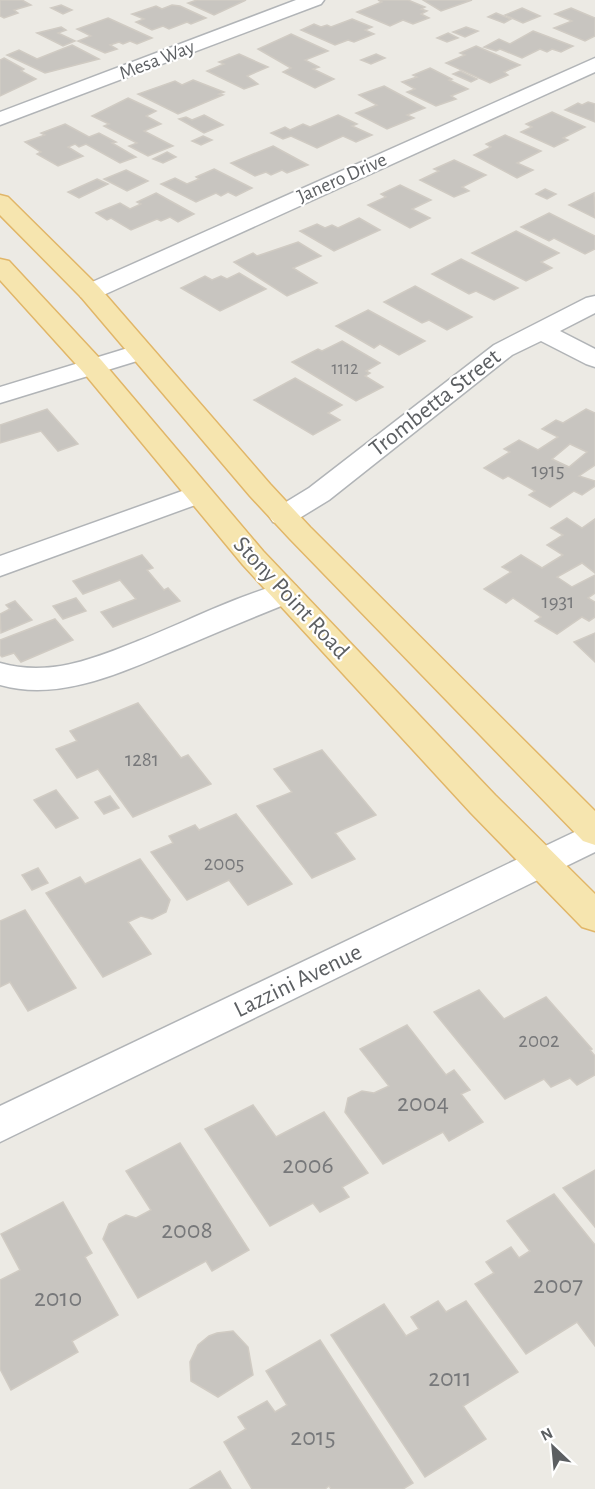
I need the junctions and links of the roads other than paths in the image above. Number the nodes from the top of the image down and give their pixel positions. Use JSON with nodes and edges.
{"nodes":[{"id":1,"x":314,"y":0,"type":"edge"},
{"id":2,"x":595,"y":64,"type":"edge"},
{"id":3,"x":0,"y":119,"type":"edge"},
{"id":4,"x":0,"y":202,"type":"edge"},
{"id":5,"x":0,"y":266,"type":"edge"},
{"id":6,"x":90,"y":292,"type":"junction"},
{"id":7,"x":595,"y":303,"type":"edge"},
{"id":8,"x":541,"y":331,"type":"junction"},
{"id":9,"x":141,"y":352,"type":"junction"},
{"id":10,"x":595,"y":359,"type":"edge"},
{"id":11,"x":93,"y":367,"type":"junction"},
{"id":12,"x":0,"y":395,"type":"edge"},
{"id":13,"x":199,"y":494,"type":"junction"},
{"id":14,"x":283,"y":516,"type":"junction"},
{"id":15,"x":0,"y":567,"type":"edge"},
{"id":16,"x":285,"y":593,"type":"junction"},
{"id":17,"x":0,"y":674,"type":"edge"},
{"id":18,"x":595,"y":835,"type":"edge"},
{"id":19,"x":542,"y":862,"type":"junction"},
{"id":20,"x":595,"y":917,"type":"edge"},
{"id":21,"x":0,"y":1125,"type":"edge"}],
"edges":[{"from":1,"to":3,"type":"street","name":"Mesa Way"},
{"from":2,"to":6,"type":"street","name":"Janero Drive"},
{"from":4,"to":6,"type":"main road"},
{"from":5,"to":11,"type":"main road","name":"Stony Point Road"},
{"from":6,"to":9,"type":"main road"},
{"from":7,"to":8,"type":"street","name":"Trombetta Street"},
{"from":8,"to":10,"type":"street"},
{"from":8,"to":14,"type":"street","name":"Trombetta Street"},
{"from":9,"to":11,"type":"street"},
{"from":9,"to":14,"type":"main road"},
{"from":11,"to":12,"type":"street"},
{"from":11,"to":13,"type":"main road","name":"Stony Point Road"},
{"from":13,"to":15,"type":"street"},
{"from":13,"to":16,"type":"main road","name":"Stony Point Road"},
{"from":14,"to":18,"type":"main road"},
{"from":16,"to":17,"type":"street"},
{"from":16,"to":19,"type":"main road","name":"Stony Point Road"},
{"from":18,"to":19,"type":"street","name":"Lazzini Avenue"},
{"from":19,"to":20,"type":"main road","name":"Stony Point Road"},
{"from":19,"to":21,"type":"street","name":"Lazzini Avenue"}]}
